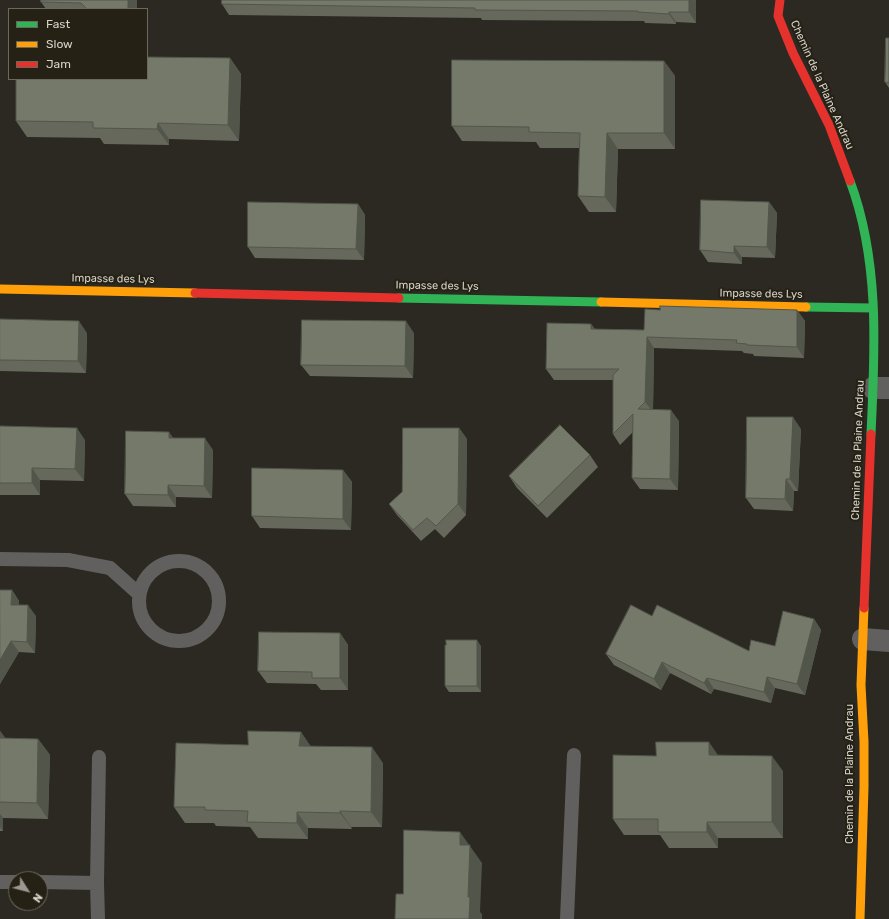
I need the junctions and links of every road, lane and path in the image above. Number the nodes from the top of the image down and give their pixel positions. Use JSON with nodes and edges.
{"nodes":[{"id":1,"x":780,"y":0,"type":"edge"},
{"id":2,"x":0,"y":288,"type":"edge"},
{"id":3,"x":873,"y":308,"type":"junction"},
{"id":4,"x":881,"y":388,"type":"edge"},
{"id":5,"x":0,"y":559,"type":"edge"},
{"id":6,"x":139,"y":594,"type":"junction"},
{"id":7,"x":863,"y":639,"type":"junction"},
{"id":8,"x":889,"y":642,"type":"edge"},
{"id":9,"x":574,"y":755,"type":"dead end"},
{"id":10,"x":99,"y":756,"type":"dead end"},
{"id":11,"x":48,"y":882,"type":"edge"},
{"id":12,"x":97,"y":883,"type":"junction"},
{"id":13,"x":98,"y":919,"type":"edge"},
{"id":14,"x":567,"y":919,"type":"edge"},
{"id":15,"x":860,"y":919,"type":"edge"}],
"edges":[{"from":1,"to":3,"type":"street","name":"Chemin de la Plaine Andrau"},
{"from":2,"to":3,"type":"street","name":"Impasse des Lys"},
{"from":3,"to":4,"type":"street","name":"Chemin de la Plaine Andrau"},
{"from":4,"to":7,"type":"street","name":"Chemin de la Plaine Andrau"},
{"from":5,"to":6,"type":"lane"},
{"from":6,"to":6,"type":"lane"},
{"from":7,"to":8,"type":"street"},
{"from":7,"to":15,"type":"street","name":"Chemin de la Plaine Andrau"},
{"from":9,"to":14,"type":"lane"},
{"from":10,"to":12,"type":"lane"},
{"from":11,"to":12,"type":"lane"},
{"from":12,"to":13,"type":"lane"}]}
